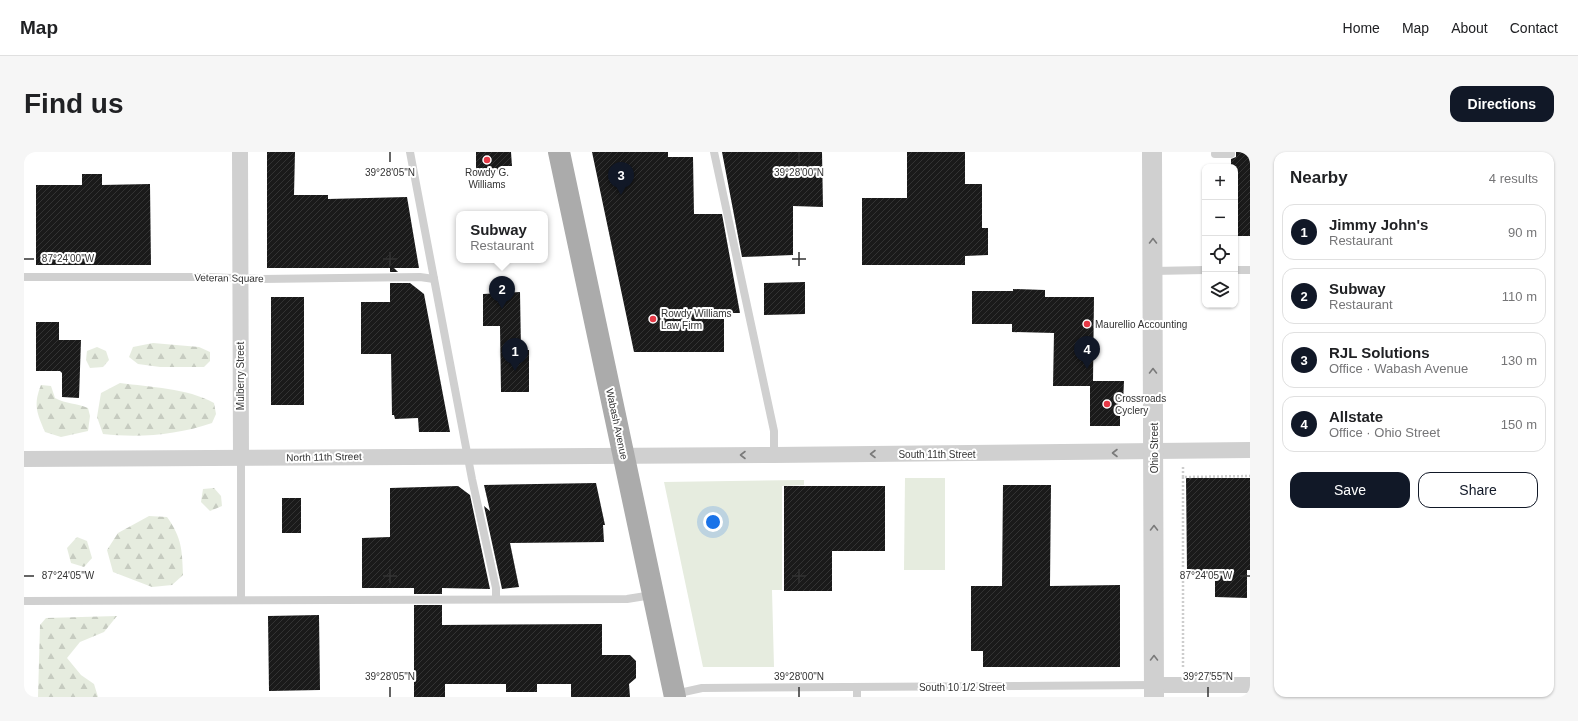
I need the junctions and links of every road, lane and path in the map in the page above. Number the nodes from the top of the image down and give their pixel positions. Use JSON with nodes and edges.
{"nodes":[{"id":1,"x":240,"y":152,"type":"edge"},
{"id":2,"x":410,"y":152,"type":"edge"},
{"id":3,"x":560,"y":152,"type":"edge"},
{"id":4,"x":714,"y":152,"type":"edge"},
{"id":5,"x":1152,"y":152,"type":"edge"},
{"id":6,"x":1215,"y":154,"type":"dead end"},
{"id":7,"x":1231,"y":154,"type":"dead end"},
{"id":8,"x":1202,"y":270,"type":"edge"},
{"id":9,"x":1238,"y":270,"type":"edge"},
{"id":10,"x":1250,"y":270,"type":"edge"},
{"id":11,"x":1153,"y":271,"type":"junction"},
{"id":12,"x":24,"y":277,"type":"edge"},
{"id":13,"x":240,"y":279,"type":"junction"},
{"id":14,"x":434,"y":279,"type":"junction"},
{"id":15,"x":1250,"y":450,"type":"edge"},
{"id":16,"x":1154,"y":452,"type":"junction"},
{"id":17,"x":1182,"y":452,"type":"junction"},
{"id":18,"x":774,"y":455,"type":"junction"},
{"id":19,"x":468,"y":456,"type":"junction"},
{"id":20,"x":624,"y":456,"type":"junction"},
{"id":21,"x":240,"y":458,"type":"junction"},
{"id":22,"x":24,"y":459,"type":"edge"},
{"id":23,"x":1250,"y":476,"type":"edge"},
{"id":24,"x":1182,"y":477,"type":"junction"},
{"id":25,"x":653,"y":595,"type":"junction"},
{"id":26,"x":496,"y":599,"type":"junction"},
{"id":27,"x":24,"y":600,"type":"edge"},
{"id":28,"x":241,"y":600,"type":"junction"},
{"id":29,"x":1250,"y":685,"type":"edge"},
{"id":30,"x":1183,"y":686,"type":"junction"},
{"id":31,"x":857,"y":687,"type":"junction"},
{"id":32,"x":738,"y":688,"type":"junction"},
{"id":33,"x":1154,"y":691,"type":"edge"},
{"id":34,"x":674,"y":695,"type":"edge"},
{"id":35,"x":738,"y":697,"type":"edge"},
{"id":36,"x":857,"y":697,"type":"edge"}],
"edges":[{"from":1,"to":13,"type":"street","name":"Mulberry Street"},
{"from":2,"to":14,"type":"lane"},
{"from":3,"to":20,"type":"main road","name":"Wabash Avenue"},
{"from":4,"to":18,"type":"lane"},
{"from":11,"to":5,"type":"street","name":"Ohio Street","one_way":true},
{"from":6,"to":7,"type":"lane"},
{"from":8,"to":11,"type":"lane"},
{"from":9,"to":10,"type":"lane"},
{"from":16,"to":11,"type":"street","name":"Ohio Street","one_way":true},
{"from":12,"to":13,"type":"lane","name":"Veteran Square"},
{"from":13,"to":14,"type":"lane","name":"Veteran Square"},
{"from":13,"to":21,"type":"street","name":"Mulberry Street"},
{"from":14,"to":19,"type":"lane"},
{"from":15,"to":17,"type":"street","name":"South 11th Street"},
{"from":16,"to":17,"type":"street","name":"South 11th Street"},
{"from":16,"to":18,"type":"street","name":"South 11th Street","one_way":true},
{"from":33,"to":16,"type":"street","name":"Ohio Street","one_way":true},
{"from":17,"to":24,"type":"path"},
{"from":18,"to":20,"type":"street","name":"South 11th Street","one_way":true},
{"from":19,"to":20,"type":"street","name":"North 11th Street"},
{"from":19,"to":21,"type":"street","name":"North 11th Street"},
{"from":19,"to":26,"type":"lane"},
{"from":20,"to":25,"type":"main road","name":"Wabash Avenue"},
{"from":21,"to":22,"type":"street","name":"North 11th Street"},
{"from":21,"to":28,"type":"lane","name":"Mulberry Street"},
{"from":23,"to":24,"type":"path"},
{"from":24,"to":30,"type":"path"},
{"from":25,"to":26,"type":"lane"},
{"from":25,"to":34,"type":"main road","name":"Wabash Avenue"},
{"from":26,"to":28,"type":"lane"},
{"from":27,"to":28,"type":"lane"},
{"from":29,"to":30,"type":"street","name":"South 10 1/2 Street"},
{"from":30,"to":33,"type":"street","name":"South 10 1/2 Street"},
{"from":31,"to":32,"type":"lane","name":"South 10 1/2 Street"},
{"from":31,"to":33,"type":"lane","name":"South 10 1/2 Street"},
{"from":31,"to":36,"type":"lane"},
{"from":32,"to":34,"type":"lane","name":"South 10 1/2 Street"},
{"from":32,"to":35,"type":"lane"}]}
